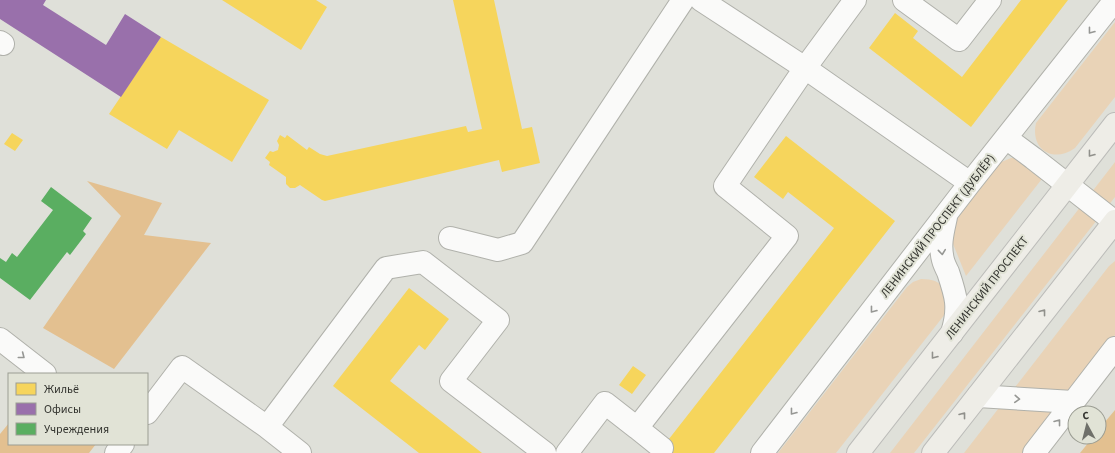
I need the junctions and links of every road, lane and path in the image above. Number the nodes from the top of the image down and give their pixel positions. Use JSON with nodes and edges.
{"nodes":[{"id":1,"x":683,"y":0,"type":"edge"},
{"id":2,"x":701,"y":0,"type":"edge"},
{"id":3,"x":855,"y":0,"type":"edge"},
{"id":4,"x":904,"y":0,"type":"edge"},
{"id":5,"x":990,"y":0,"type":"edge"},
{"id":6,"x":1115,"y":0,"type":"edge"},
{"id":7,"x":805,"y":68,"type":"junction"},
{"id":8,"x":1115,"y":124,"type":"edge"},
{"id":9,"x":1006,"y":138,"type":"junction"},
{"id":10,"x":970,"y":184,"type":"junction"},
{"id":11,"x":1067,"y":185,"type":"junction"},
{"id":12,"x":947,"y":214,"type":"junction"},
{"id":13,"x":1115,"y":221,"type":"edge"},
{"id":14,"x":450,"y":238,"type":"dead end"},
{"id":15,"x":952,"y":332,"type":"junction"},
{"id":16,"x":0,"y":339,"type":"edge"},
{"id":17,"x":1115,"y":348,"type":"edge"},
{"id":18,"x":44,"y":373,"type":"edge"},
{"id":19,"x":978,"y":396,"type":"junction"},
{"id":20,"x":1073,"y":402,"type":"junction"},
{"id":21,"x":148,"y":412,"type":"edge"},
{"id":22,"x":267,"y":427,"type":"junction"},
{"id":23,"x":637,"y":428,"type":"junction"},
{"id":24,"x":122,"y":445,"type":"edge"},
{"id":25,"x":662,"y":448,"type":"dead end"},
{"id":26,"x":116,"y":453,"type":"edge"},
{"id":27,"x":300,"y":453,"type":"edge"},
{"id":28,"x":545,"y":453,"type":"edge"},
{"id":29,"x":566,"y":453,"type":"edge"},
{"id":30,"x":762,"y":453,"type":"edge"},
{"id":31,"x":858,"y":453,"type":"edge"},
{"id":32,"x":933,"y":453,"type":"edge"},
{"id":33,"x":1034,"y":453,"type":"edge"}],
"edges":[{"from":1,"to":14,"type":"street"},
{"from":2,"to":7,"type":"street"},
{"from":3,"to":7,"type":"street"},
{"from":4,"to":5,"type":"street"},
{"from":6,"to":9,"type":"street","name":"ЛЕНИНСКИЙ ПРОСПЕКТ (ДУБЛЁР)","one_way":true},
{"from":7,"to":10,"type":"street"},
{"from":7,"to":23,"type":"street"},
{"from":8,"to":11,"type":"main road","name":"ЛЕНИНСКИЙ ПРОСПЕКТ","one_way":true},
{"from":9,"to":10,"type":"street","name":"ЛЕНИНСКИЙ ПРОСПЕКТ (ДУБЛЁР)"},
{"from":9,"to":11,"type":"street"},
{"from":10,"to":12,"type":"street","name":"ЛЕНИНСКИЙ ПРОСПЕКТ (ДУБЛЁР)"},
{"from":11,"to":13,"type":"street"},
{"from":11,"to":15,"type":"main road","name":"ЛЕНИНСКИЙ ПРОСПЕКТ"},
{"from":12,"to":15,"type":"street","one_way":true},
{"from":12,"to":30,"type":"street","name":"ЛЕНИНСКИЙ ПРОСПЕКТ (ДУБЛЁР)","one_way":true},
{"from":19,"to":13,"type":"main road","one_way":true},
{"from":15,"to":31,"type":"main road","name":"ЛЕНИНСКИЙ ПРОСПЕКТ","one_way":true},
{"from":16,"to":18,"type":"street","one_way":true},
{"from":17,"to":20,"type":"street"},
{"from":19,"to":20,"type":"street","one_way":true},
{"from":32,"to":19,"type":"main road","one_way":true},
{"from":33,"to":20,"type":"street","one_way":true},
{"from":21,"to":22,"type":"street"},
{"from":22,"to":27,"type":"street"},
{"from":22,"to":28,"type":"street"},
{"from":23,"to":25,"type":"street"},
{"from":23,"to":29,"type":"street"},
{"from":24,"to":26,"type":"street"}]}
